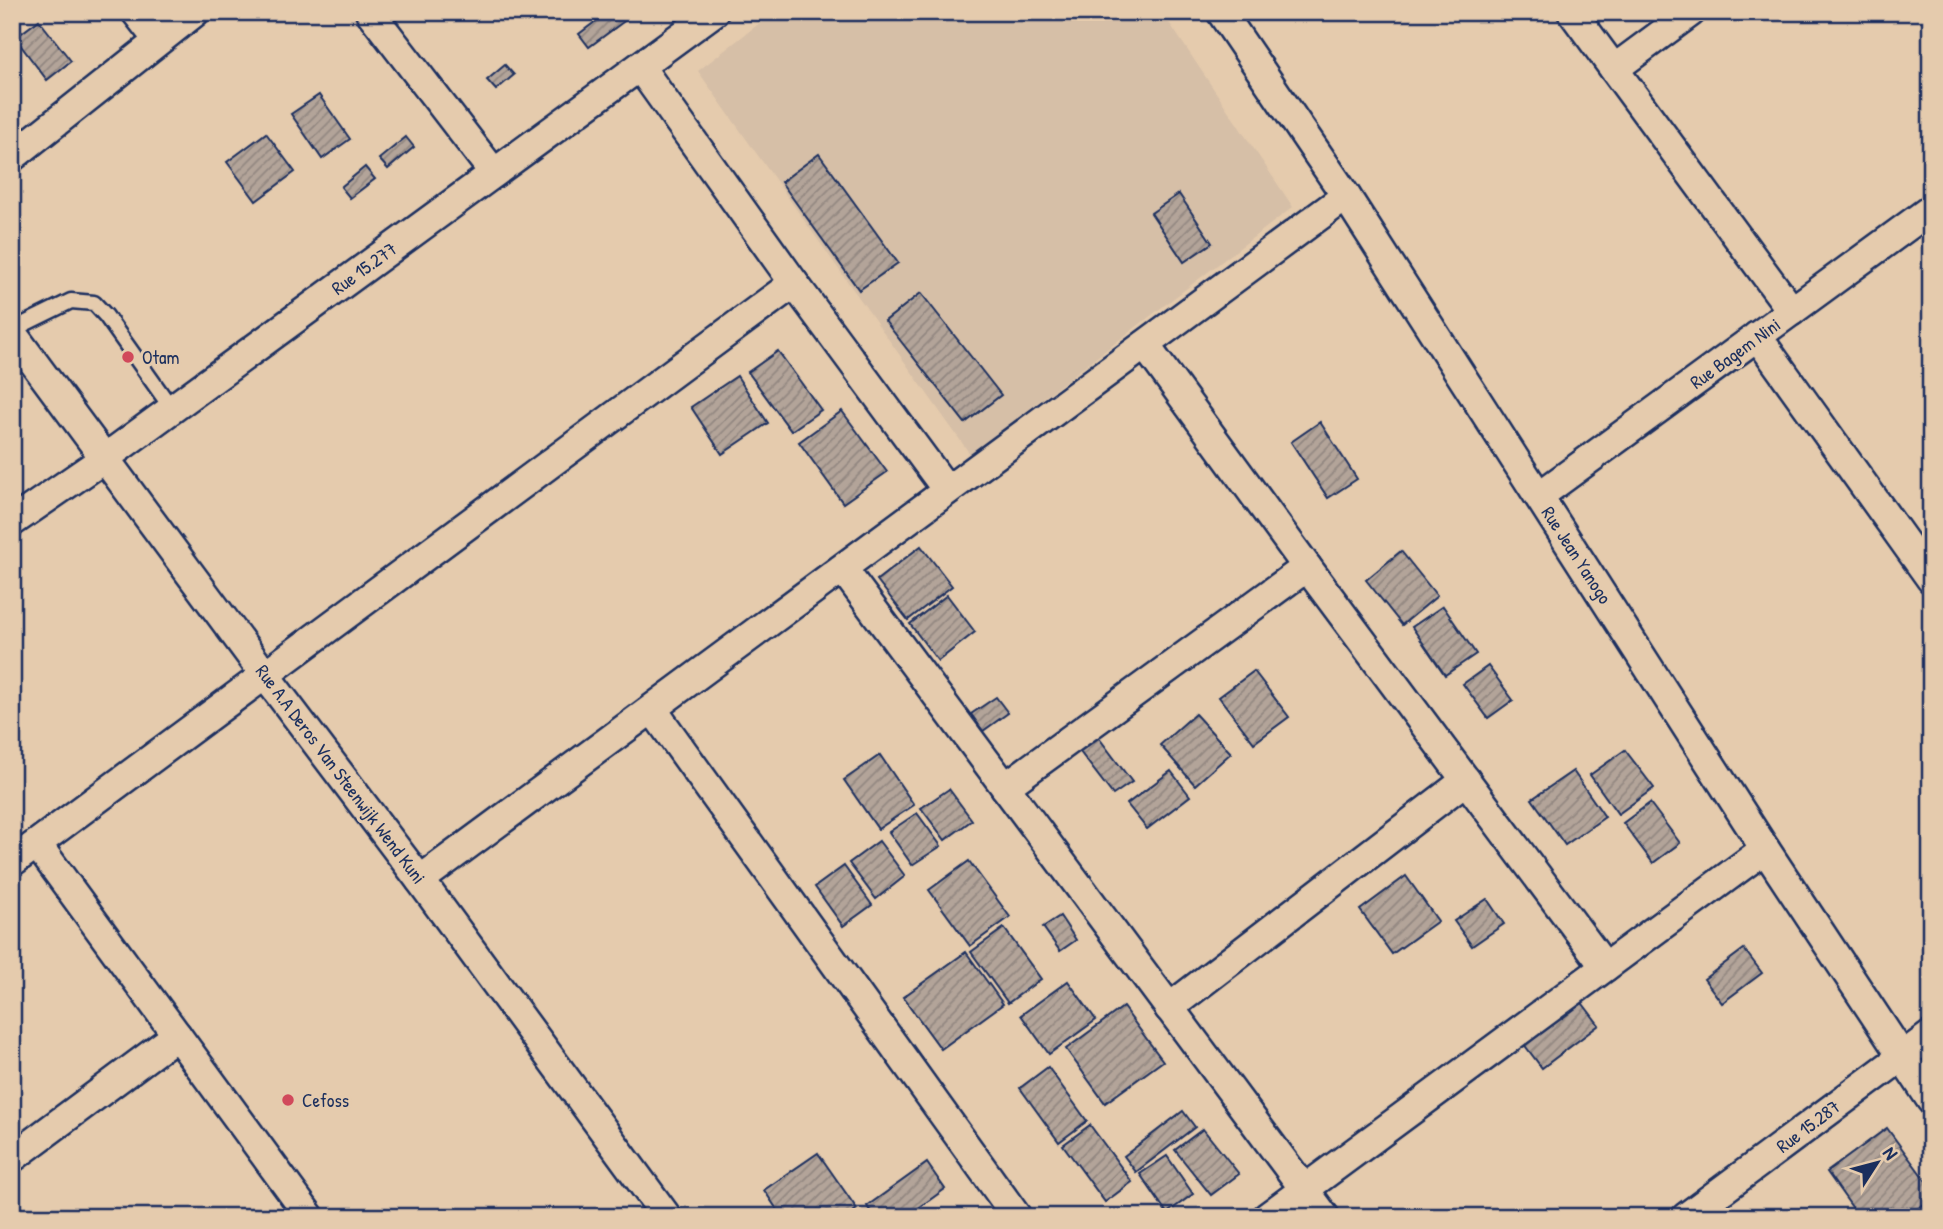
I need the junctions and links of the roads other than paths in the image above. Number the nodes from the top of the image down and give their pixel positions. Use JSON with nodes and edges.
{"nodes":[{"id":1,"x":136,"y":12,"type":"edge"},
{"id":2,"x":195,"y":12,"type":"edge"},
{"id":3,"x":370,"y":12,"type":"edge"},
{"id":4,"x":1221,"y":12,"type":"edge"},
{"id":5,"x":1572,"y":12,"type":"edge"},
{"id":6,"x":1691,"y":12,"type":"edge"},
{"id":7,"x":696,"y":17,"type":"edge"},
{"id":8,"x":158,"y":40,"type":"junction"},
{"id":9,"x":640,"y":66,"type":"junction"},
{"id":10,"x":1614,"y":69,"type":"junction"},
{"id":11,"x":12,"y":157,"type":"edge"},
{"id":12,"x":494,"y":173,"type":"junction"},
{"id":13,"x":1346,"y":196,"type":"junction"},
{"id":14,"x":1931,"y":209,"type":"edge"},
{"id":15,"x":794,"y":283,"type":"junction"},
{"id":16,"x":1792,"y":311,"type":"junction"},
{"id":17,"x":12,"y":332,"type":"edge"},
{"id":18,"x":1758,"y":336,"type":"junction"},
{"id":19,"x":1145,"y":345,"type":"junction"},
{"id":20,"x":172,"y":409,"type":"junction"},
{"id":21,"x":105,"y":458,"type":"junction"},
{"id":22,"x":947,"y":490,"type":"junction"},
{"id":23,"x":1539,"y":496,"type":"junction"},
{"id":24,"x":12,"y":522,"type":"edge"},
{"id":25,"x":1307,"y":568,"type":"junction"},
{"id":26,"x":844,"y":569,"type":"junction"},
{"id":27,"x":1931,"y":579,"type":"edge"},
{"id":28,"x":265,"y":675,"type":"junction"},
{"id":29,"x":653,"y":710,"type":"junction"},
{"id":30,"x":1466,"y":780,"type":"junction"},
{"id":31,"x":1004,"y":787,"type":"junction"},
{"id":32,"x":37,"y":844,"type":"junction"},
{"id":33,"x":1765,"y":849,"type":"junction"},
{"id":34,"x":12,"y":862,"type":"edge"},
{"id":35,"x":420,"y":880,"type":"junction"},
{"id":36,"x":1605,"y":967,"type":"junction"},
{"id":37,"x":1169,"y":1008,"type":"junction"},
{"id":38,"x":177,"y":1035,"type":"junction"},
{"id":39,"x":1931,"y":1035,"type":"edge"},
{"id":40,"x":1902,"y":1056,"type":"junction"},
{"id":41,"x":1931,"y":1100,"type":"edge"},
{"id":42,"x":12,"y":1158,"type":"edge"},
{"id":43,"x":1304,"y":1189,"type":"junction"},
{"id":44,"x":310,"y":1217,"type":"edge"},
{"id":45,"x":667,"y":1217,"type":"edge"},
{"id":46,"x":1017,"y":1217,"type":"edge"},
{"id":47,"x":1267,"y":1217,"type":"edge"},
{"id":48,"x":1325,"y":1217,"type":"edge"},
{"id":49,"x":1686,"y":1217,"type":"edge"}],
"edges":[{"from":1,"to":8,"type":"street"},
{"from":2,"to":8,"type":"street"},
{"from":3,"to":12,"type":"street"},
{"from":4,"to":13,"type":"street","name":"Rue Jean Yanogo"},
{"from":5,"to":10,"type":"street"},
{"from":6,"to":10,"type":"street"},
{"from":7,"to":9,"type":"street","name":"Rue 15.277"},
{"from":8,"to":11,"type":"street"},
{"from":9,"to":12,"type":"street","name":"Rue 15.277"},
{"from":9,"to":15,"type":"street"},
{"from":10,"to":16,"type":"street"},
{"from":12,"to":20,"type":"street","name":"Rue 15.277"},
{"from":13,"to":19,"type":"street"},
{"from":13,"to":23,"type":"street","name":"Rue Jean Yanogo"},
{"from":14,"to":16,"type":"street","name":"Rue Bagem Nini"},
{"from":15,"to":22,"type":"street"},
{"from":15,"to":28,"type":"street"},
{"from":16,"to":18,"type":"street","name":"Rue Bagem Nini"},
{"from":17,"to":20,"type":"lane"},
{"from":17,"to":21,"type":"street","name":"Rue A.A Deros Van Steenwijk Wend Kuni"},
{"from":18,"to":23,"type":"street","name":"Rue Bagem Nini"},
{"from":18,"to":27,"type":"street"},
{"from":19,"to":22,"type":"street"},
{"from":19,"to":25,"type":"street"},
{"from":20,"to":21,"type":"street","name":"Rue 15.277"},
{"from":21,"to":24,"type":"street","name":"Rue 15.277"},
{"from":21,"to":28,"type":"street","name":"Rue A.A Deros Van Steenwijk Wend Kuni"},
{"from":22,"to":26,"type":"street"},
{"from":23,"to":33,"type":"street","name":"Rue Jean Yanogo"},
{"from":25,"to":30,"type":"street"},
{"from":25,"to":31,"type":"street"},
{"from":26,"to":29,"type":"street"},
{"from":26,"to":31,"type":"street"},
{"from":28,"to":32,"type":"street"},
{"from":28,"to":35,"type":"street","name":"Rue A.A Deros Van Steenwijk Wend Kuni"},
{"from":29,"to":35,"type":"street"},
{"from":29,"to":46,"type":"street"},
{"from":30,"to":36,"type":"street"},
{"from":30,"to":37,"type":"street"},
{"from":31,"to":37,"type":"street"},
{"from":32,"to":34,"type":"street"},
{"from":32,"to":38,"type":"street"},
{"from":33,"to":36,"type":"street"},
{"from":33,"to":40,"type":"street","name":"Rue Jean Yanogo"},
{"from":35,"to":45,"type":"street","name":"Rue A.A Deros Van Steenwijk Wend Kuni"},
{"from":36,"to":43,"type":"street"},
{"from":37,"to":43,"type":"street"},
{"from":38,"to":42,"type":"street"},
{"from":38,"to":44,"type":"street"},
{"from":39,"to":40,"type":"street","name":"Rue 15.287"},
{"from":40,"to":41,"type":"street","name":"Rue Jean Yanogo"},
{"from":40,"to":49,"type":"street","name":"Rue 15.287"},
{"from":43,"to":47,"type":"street"},
{"from":43,"to":48,"type":"street"}]}
